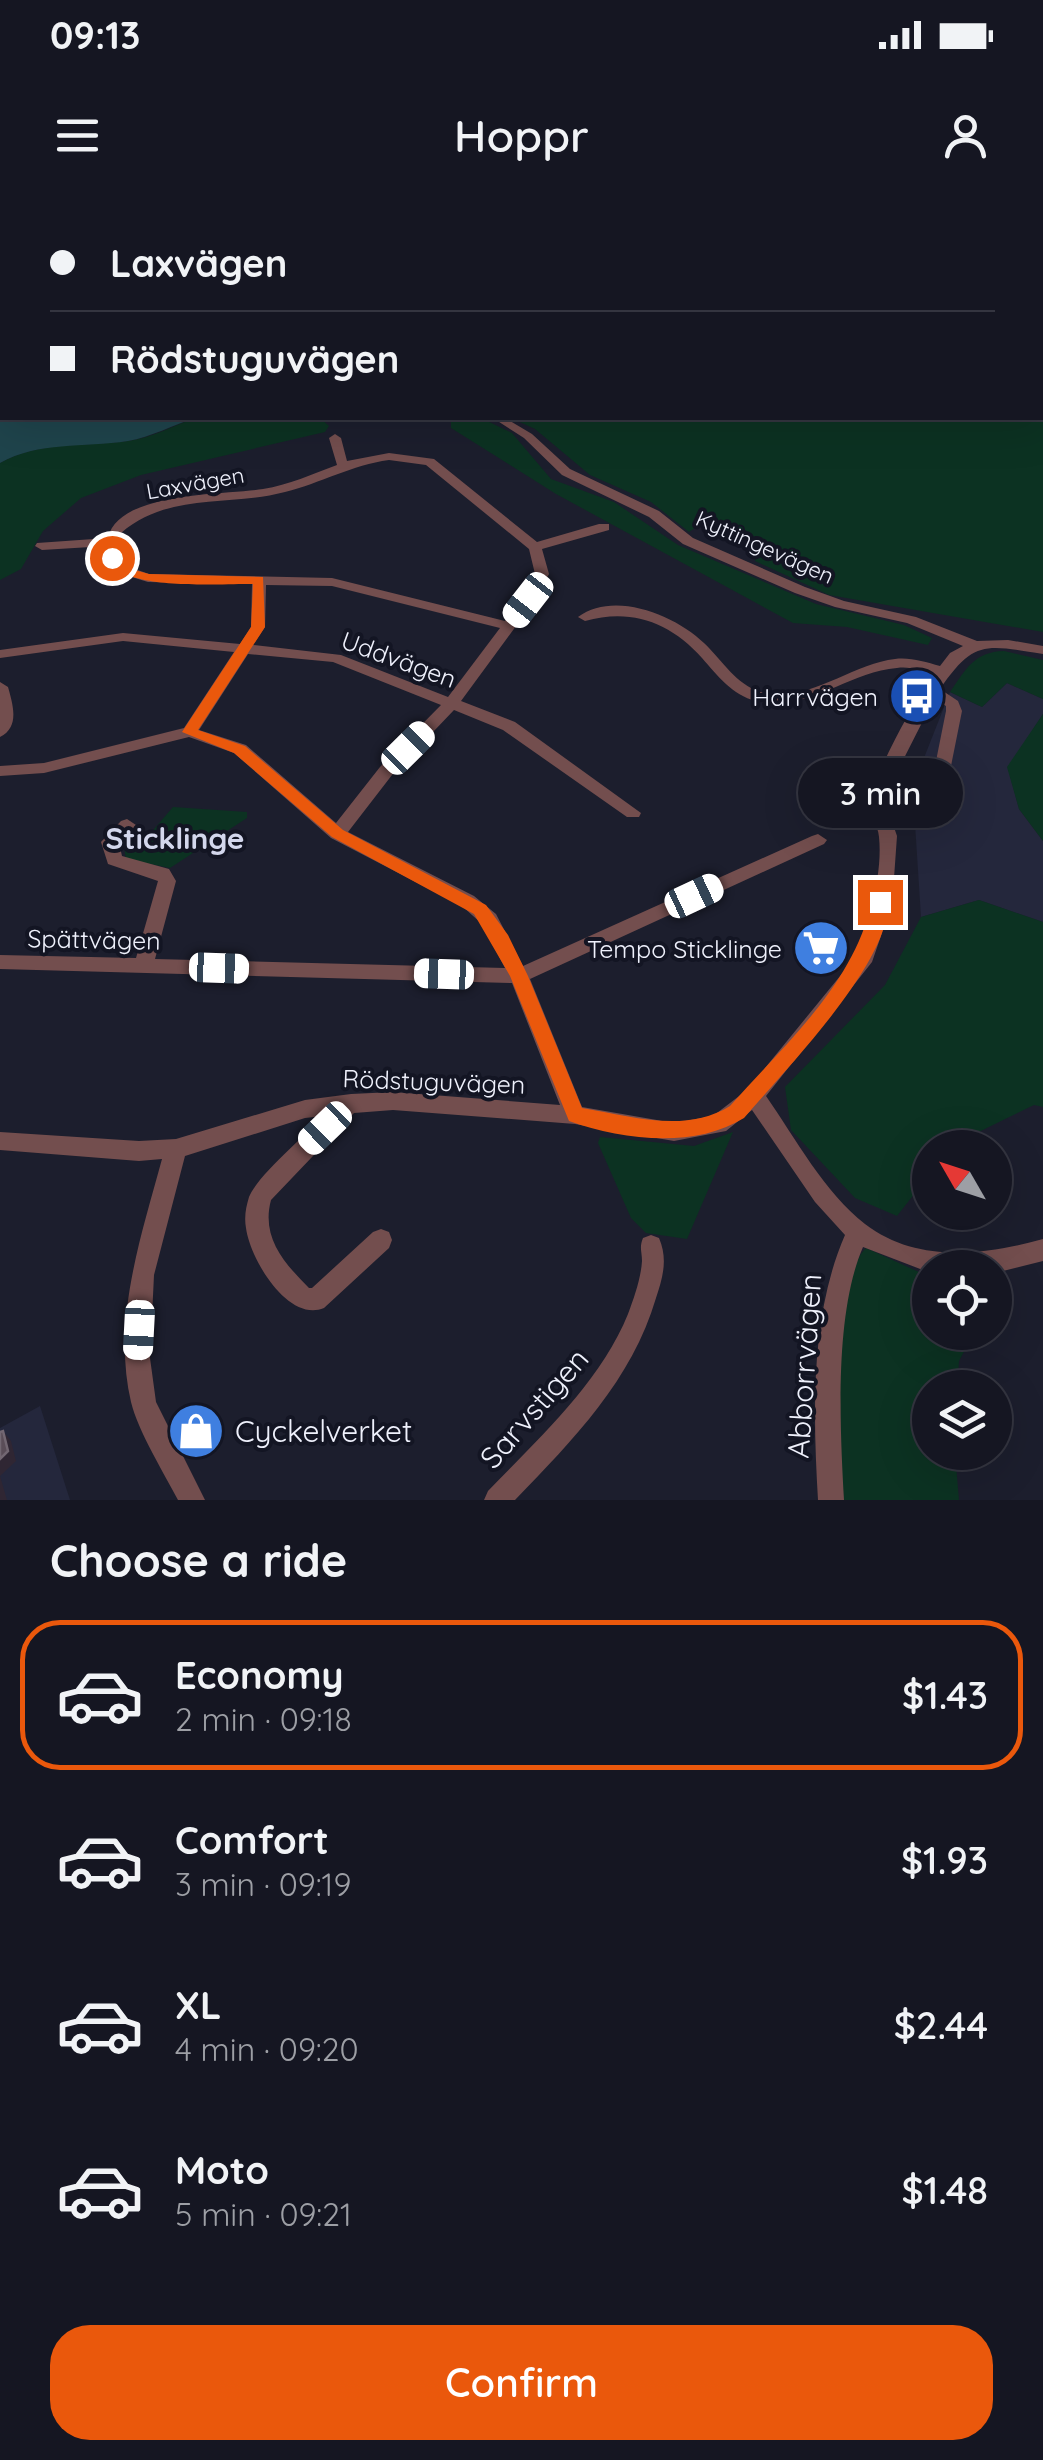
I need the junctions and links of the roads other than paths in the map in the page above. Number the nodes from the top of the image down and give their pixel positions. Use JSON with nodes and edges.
{"nodes":[{"id":1,"x":501,"y":420,"type":"edge"},
{"id":2,"x":335,"y":438,"type":"dead end"},
{"id":3,"x":342,"y":464,"type":"junction"},
{"id":4,"x":604,"y":527,"type":"dead end"},
{"id":5,"x":111,"y":542,"type":"junction"},
{"id":6,"x":42,"y":546,"type":"dead end"},
{"id":7,"x":535,"y":547,"type":"junction"},
{"id":8,"x":259,"y":580,"type":"junction"},
{"id":9,"x":586,"y":618,"type":"dead end"},
{"id":10,"x":508,"y":626,"type":"junction"},
{"id":11,"x":975,"y":645,"type":"junction"},
{"id":12,"x":246,"y":650,"type":"junction"},
{"id":13,"x":1043,"y":650,"type":"edge"},
{"id":14,"x":0,"y":654,"type":"edge"},
{"id":15,"x":943,"y":672,"type":"junction"},
{"id":16,"x":0,"y":687,"type":"edge"},
{"id":17,"x":930,"y":690,"type":"junction"},
{"id":18,"x":451,"y":704,"type":"junction"},
{"id":19,"x":0,"y":732,"type":"edge"},
{"id":20,"x":190,"y":732,"type":"junction"},
{"id":21,"x":942,"y":766,"type":"dead end"},
{"id":22,"x":0,"y":770,"type":"edge"},
{"id":23,"x":633,"y":812,"type":"dead end"},
{"id":24,"x":126,"y":825,"type":"dead end"},
{"id":25,"x":337,"y":834,"type":"junction"},
{"id":26,"x":818,"y":840,"type":"dead end"},
{"id":27,"x":0,"y":962,"type":"edge"},
{"id":28,"x":144,"y":966,"type":"junction"},
{"id":29,"x":519,"y":976,"type":"junction"},
{"id":30,"x":754,"y":1096,"type":"junction"},
{"id":31,"x":351,"y":1103,"type":"junction"},
{"id":32,"x":576,"y":1115,"type":"junction"},
{"id":33,"x":0,"y":1142,"type":"edge"},
{"id":34,"x":176,"y":1149,"type":"junction"},
{"id":35,"x":858,"y":1232,"type":"junction"},
{"id":36,"x":381,"y":1240,"type":"dead end"},
{"id":37,"x":651,"y":1246,"type":"dead end"},
{"id":38,"x":1043,"y":1250,"type":"edge"},
{"id":39,"x":192,"y":1500,"type":"edge"},
{"id":40,"x":496,"y":1500,"type":"edge"},
{"id":41,"x":832,"y":1500,"type":"edge"}],
"edges":[{"from":1,"to":11,"type":"street","name":"Kyttingevägen"},
{"from":2,"to":3,"type":"street"},
{"from":3,"to":5,"type":"street","name":"Laxvägen"},
{"from":3,"to":7,"type":"street","name":"Laxvägen"},
{"from":4,"to":7,"type":"street"},
{"from":5,"to":6,"type":"street"},
{"from":5,"to":8,"type":"street"},
{"from":7,"to":10,"type":"street"},
{"from":8,"to":10,"type":"street"},
{"from":8,"to":12,"type":"street"},
{"from":9,"to":15,"type":"street"},
{"from":10,"to":18,"type":"street"},
{"from":11,"to":13,"type":"street","name":"Kyttingevägen"},
{"from":11,"to":15,"type":"street","name":"Rödstuguvägen"},
{"from":12,"to":14,"type":"street","name":"Uddvägen"},
{"from":12,"to":18,"type":"street","name":"Uddvägen"},
{"from":12,"to":20,"type":"street"},
{"from":15,"to":17,"type":"street","name":"Rödstuguvägen"},
{"from":16,"to":19,"type":"street"},
{"from":17,"to":21,"type":"street"},
{"from":17,"to":30,"type":"street","name":"Rödstuguvägen"},
{"from":18,"to":23,"type":"street","name":"Uddvägen"},
{"from":18,"to":25,"type":"street"},
{"from":20,"to":22,"type":"street"},
{"from":20,"to":25,"type":"street"},
{"from":24,"to":28,"type":"street"},
{"from":25,"to":29,"type":"street"},
{"from":26,"to":29,"type":"street","name":"Spättvägen"},
{"from":27,"to":28,"type":"street","name":"Spättvägen"},
{"from":28,"to":29,"type":"street","name":"Spättvägen"},
{"from":29,"to":32,"type":"street"},
{"from":30,"to":32,"type":"street","name":"Rödstuguvägen"},
{"from":30,"to":35,"type":"street"},
{"from":31,"to":32,"type":"street","name":"Rödstuguvägen"},
{"from":31,"to":34,"type":"street","name":"Rödstuguvägen"},
{"from":31,"to":36,"type":"street"},
{"from":33,"to":34,"type":"street","name":"Rödstuguvägen"},
{"from":34,"to":39,"type":"street"},
{"from":35,"to":38,"type":"street"},
{"from":35,"to":41,"type":"street","name":"Abborrvägen"},
{"from":37,"to":40,"type":"street","name":"Sarvstigen"}]}
